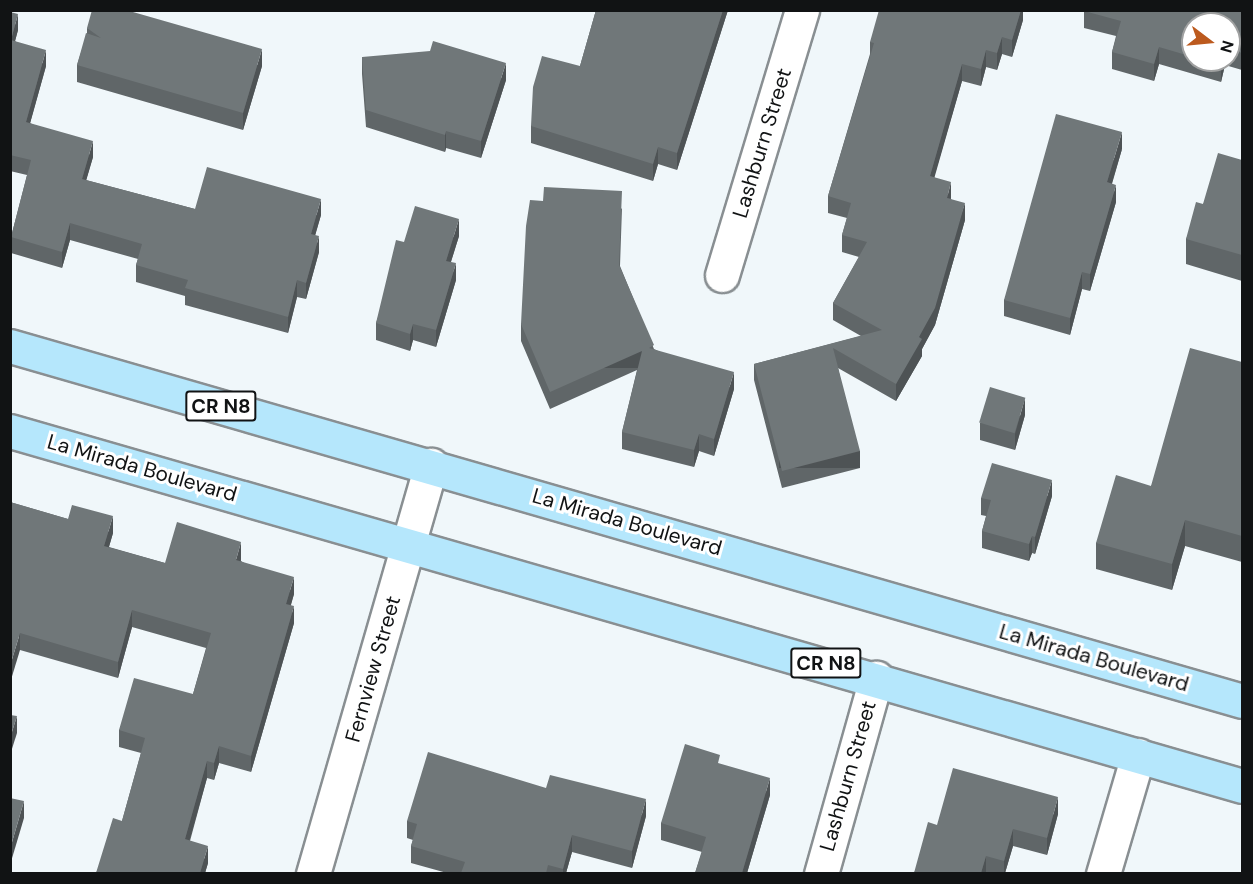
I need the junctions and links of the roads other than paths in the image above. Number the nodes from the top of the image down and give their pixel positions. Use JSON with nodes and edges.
{"nodes":[{"id":1,"x":802,"y":10,"type":"edge"},
{"id":2,"x":722,"y":275,"type":"dead end"},
{"id":3,"x":10,"y":346,"type":"edge"},
{"id":4,"x":10,"y":431,"type":"edge"},
{"id":5,"x":431,"y":465,"type":"junction"},
{"id":6,"x":409,"y":545,"type":"junction"},
{"id":7,"x":876,"y":678,"type":"junction"},
{"id":8,"x":1242,"y":701,"type":"edge"},
{"id":9,"x":1138,"y":755,"type":"junction"},
{"id":10,"x":1242,"y":786,"type":"edge"},
{"id":11,"x":313,"y":873,"type":"edge"},
{"id":12,"x":821,"y":873,"type":"edge"},
{"id":13,"x":1103,"y":873,"type":"edge"}],
"edges":[{"from":1,"to":2,"type":"street","name":"Lashburn Street"},
{"from":3,"to":5,"type":"main road","name":"La Mirada Boulevard","number":"CR N8"},
{"from":4,"to":6,"type":"main road","name":"La Mirada Boulevard","number":"CR N8"},
{"from":5,"to":6,"type":"street","name":"Fernview Street"},
{"from":5,"to":8,"type":"main road","name":"La Mirada Boulevard","number":"CR N8"},
{"from":6,"to":7,"type":"main road","name":"La Mirada Boulevard","number":"CR N8"},
{"from":6,"to":11,"type":"street","name":"Fernview Street"},
{"from":7,"to":9,"type":"main road","name":"La Mirada Boulevard","number":"CR N8"},
{"from":7,"to":12,"type":"street","name":"Lashburn Street"},
{"from":9,"to":10,"type":"main road","name":"La Mirada Boulevard","number":"CR N8"},
{"from":9,"to":13,"type":"street"}]}
